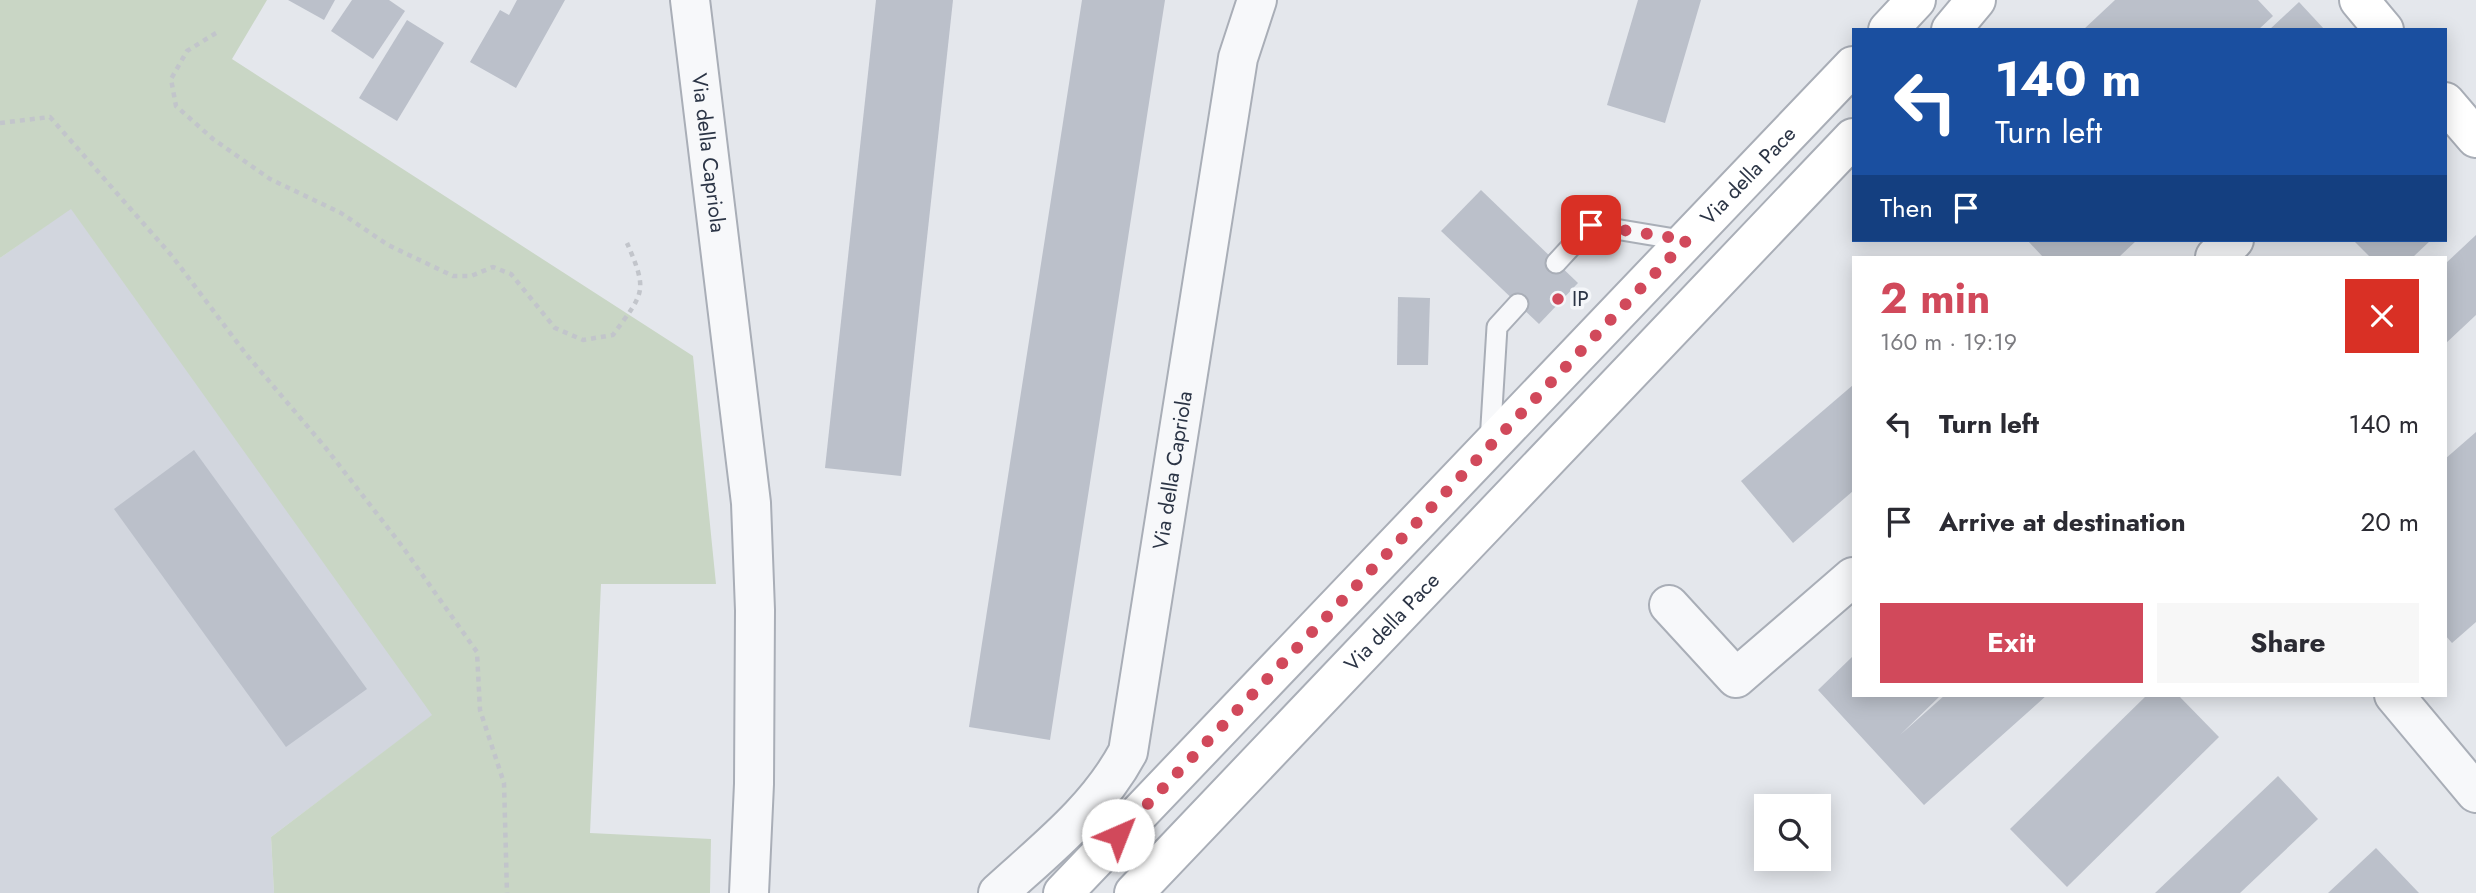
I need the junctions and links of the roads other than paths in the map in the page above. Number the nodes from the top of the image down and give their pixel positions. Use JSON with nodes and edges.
{"nodes":[{"id":1,"x":690,"y":0,"type":"edge"},
{"id":2,"x":1257,"y":0,"type":"edge"},
{"id":3,"x":1916,"y":0,"type":"edge"},
{"id":4,"x":1976,"y":0,"type":"edge"},
{"id":5,"x":2359,"y":0,"type":"edge"},
{"id":6,"x":1890,"y":28,"type":"edge"},
{"id":7,"x":1953,"y":28,"type":"edge"},
{"id":8,"x":2382,"y":28,"type":"edge"},
{"id":9,"x":1852,"y":67,"type":"edge"},
{"id":10,"x":2447,"y":104,"type":"edge"},
{"id":11,"x":2476,"y":138,"type":"edge"},
{"id":12,"x":1852,"y":139,"type":"edge"},
{"id":13,"x":1687,"y":240,"type":"junction"},
{"id":14,"x":2232,"y":242,"type":"edge"},
{"id":15,"x":2216,"y":256,"type":"edge"},
{"id":16,"x":1556,"y":263,"type":"dead end"},
{"id":17,"x":1518,"y":304,"type":"dead end"},
{"id":18,"x":1490,"y":447,"type":"junction"},
{"id":19,"x":1852,"y":578,"type":"edge"},
{"id":20,"x":1670,"y":605,"type":"dead end"},
{"id":21,"x":2396,"y":697,"type":"edge"},
{"id":22,"x":2476,"y":793,"type":"edge"},
{"id":23,"x":749,"y":893,"type":"edge"},
{"id":24,"x":998,"y":893,"type":"edge"},
{"id":25,"x":1063,"y":893,"type":"edge"},
{"id":26,"x":1135,"y":893,"type":"edge"}],
"edges":[{"from":1,"to":23,"type":"street","name":"Via della Capriola"},
{"from":2,"to":24,"type":"street","name":"Via della Capriola"},
{"from":3,"to":6,"type":"street"},
{"from":4,"to":7,"type":"street"},
{"from":5,"to":8,"type":"street"},
{"from":9,"to":13,"type":"street","name":"Via della Pace"},
{"from":10,"to":11,"type":"street"},
{"from":12,"to":26,"type":"street","name":"Via della Pace"},
{"from":13,"to":16,"type":"lane"},
{"from":13,"to":18,"type":"street","name":"Via della Pace"},
{"from":14,"to":15,"type":"street"},
{"from":17,"to":18,"type":"lane"},
{"from":18,"to":25,"type":"street","name":"Via della Pace"},
{"from":19,"to":20,"type":"street"},
{"from":21,"to":22,"type":"street"}]}
